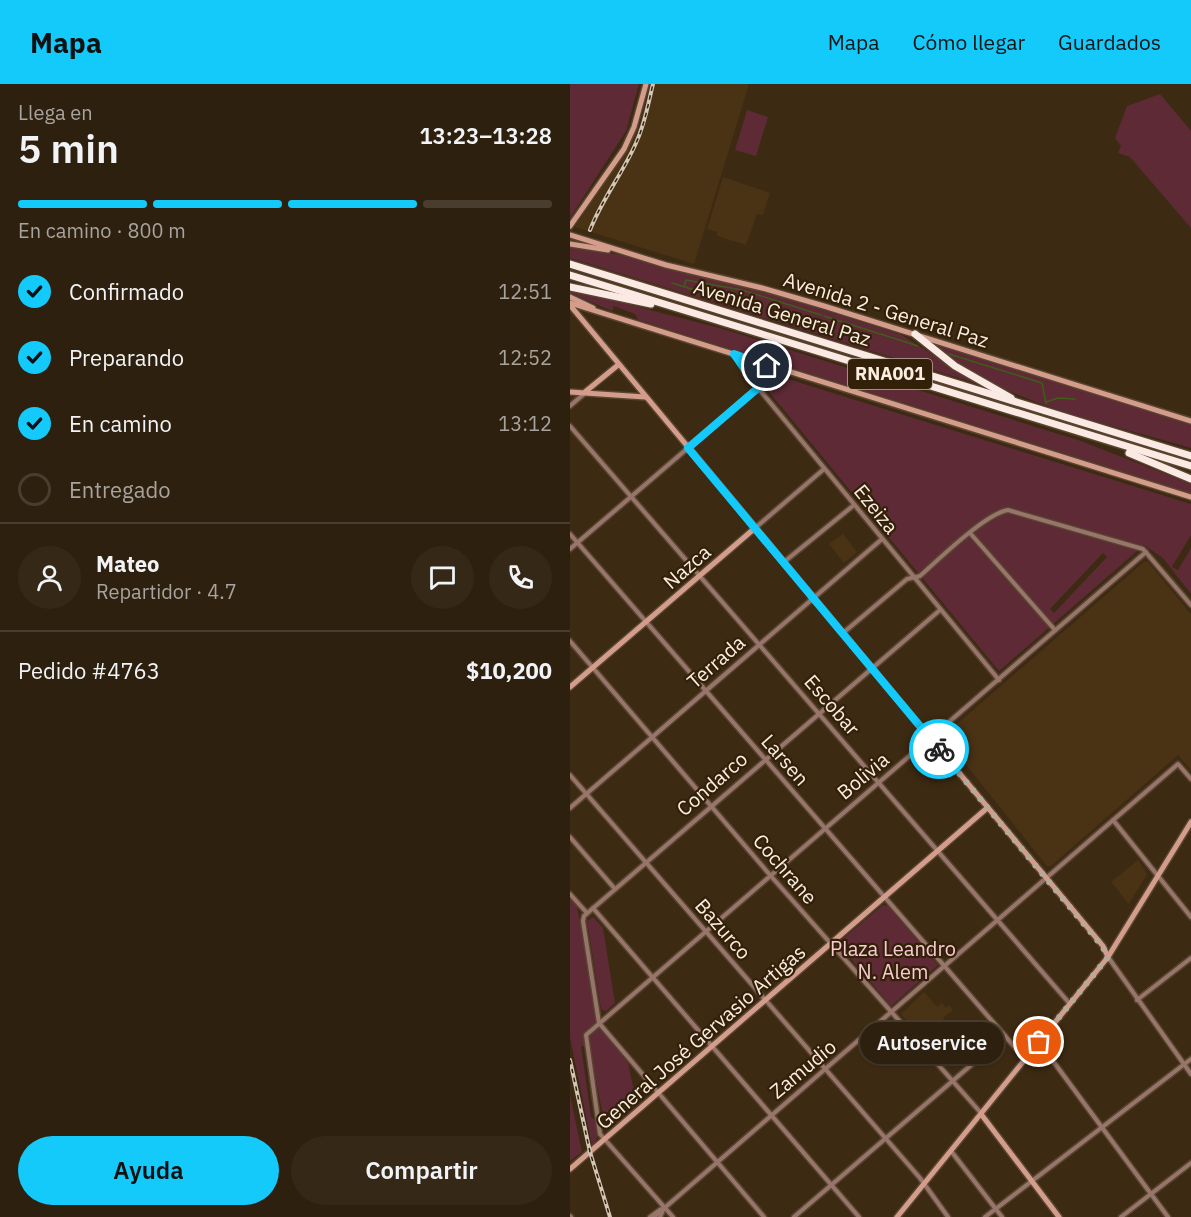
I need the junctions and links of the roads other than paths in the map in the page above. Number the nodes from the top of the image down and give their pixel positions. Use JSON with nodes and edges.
{"nodes":[{"id":1,"x":646,"y":84,"type":"edge"},
{"id":2,"x":578,"y":216,"type":"junction"},
{"id":3,"x":570,"y":226,"type":"edge"},
{"id":4,"x":573,"y":236,"type":"edge"},
{"id":5,"x":570,"y":244,"type":"edge"},
{"id":6,"x":618,"y":252,"type":"junction"},
{"id":7,"x":570,"y":264,"type":"edge"},
{"id":8,"x":570,"y":275,"type":"edge"},
{"id":9,"x":570,"y":287,"type":"edge"},
{"id":10,"x":570,"y":297,"type":"edge"},
{"id":11,"x":570,"y":304,"type":"edge"},
{"id":12,"x":674,"y":307,"type":"junction"},
{"id":13,"x":603,"y":312,"type":"junction"},
{"id":14,"x":915,"y":334,"type":"junction"},
{"id":15,"x":734,"y":354,"type":"junction"},
{"id":16,"x":618,"y":365,"type":"junction"},
{"id":17,"x":758,"y":388,"type":"junction"},
{"id":18,"x":570,"y":392,"type":"edge"},
{"id":19,"x":585,"y":392,"type":"junction"},
{"id":20,"x":645,"y":397,"type":"junction"},
{"id":21,"x":570,"y":406,"type":"edge"},
{"id":22,"x":1026,"y":406,"type":"junction"},
{"id":23,"x":1191,"y":422,"type":"edge"},
{"id":24,"x":570,"y":426,"type":"edge"},
{"id":25,"x":1105,"y":442,"type":"junction"},
{"id":26,"x":688,"y":448,"type":"junction"},
{"id":27,"x":1191,"y":454,"type":"edge"},
{"id":28,"x":1191,"y":466,"type":"edge"},
{"id":29,"x":824,"y":469,"type":"junction"},
{"id":30,"x":1191,"y":479,"type":"edge"},
{"id":31,"x":632,"y":497,"type":"junction"},
{"id":32,"x":1191,"y":497,"type":"edge"},
{"id":33,"x":854,"y":505,"type":"junction"},
{"id":34,"x":755,"y":528,"type":"junction"},
{"id":35,"x":970,"y":533,"type":"junction"},
{"id":36,"x":570,"y":534,"type":"edge"},
{"id":37,"x":882,"y":539,"type":"junction"},
{"id":38,"x":578,"y":542,"type":"junction"},
{"id":39,"x":570,"y":549,"type":"edge"},
{"id":40,"x":1146,"y":552,"type":"junction"},
{"id":41,"x":784,"y":562,"type":"junction"},
{"id":42,"x":700,"y":575,"type":"junction"},
{"id":43,"x":914,"y":578,"type":"junction"},
{"id":44,"x":813,"y":598,"type":"junction"},
{"id":45,"x":1191,"y":605,"type":"edge"},
{"id":46,"x":940,"y":610,"type":"junction"},
{"id":47,"x":646,"y":622,"type":"junction"},
{"id":48,"x":1056,"y":630,"type":"junction"},
{"id":49,"x":842,"y":633,"type":"junction"},
{"id":50,"x":570,"y":641,"type":"edge"},
{"id":51,"x":759,"y":644,"type":"junction"},
{"id":52,"x":593,"y":668,"type":"junction"},
{"id":53,"x":871,"y":668,"type":"junction"},
{"id":54,"x":999,"y":681,"type":"junction"},
{"id":55,"x":570,"y":687,"type":"edge"},
{"id":56,"x":706,"y":691,"type":"junction"},
{"id":57,"x":819,"y":713,"type":"junction"},
{"id":58,"x":652,"y":737,"type":"junction"},
{"id":59,"x":930,"y":739,"type":"junction"},
{"id":60,"x":765,"y":758,"type":"junction"},
{"id":61,"x":570,"y":775,"type":"edge"},
{"id":62,"x":1191,"y":779,"type":"edge"},
{"id":63,"x":879,"y":782,"type":"junction"},
{"id":64,"x":586,"y":794,"type":"junction"},
{"id":65,"x":711,"y":806,"type":"junction"},
{"id":66,"x":570,"y":808,"type":"edge"},
{"id":67,"x":986,"y":809,"type":"junction"},
{"id":68,"x":1113,"y":820,"type":"junction"},
{"id":69,"x":1191,"y":822,"type":"edge"},
{"id":70,"x":825,"y":828,"type":"junction"},
{"id":71,"x":570,"y":837,"type":"edge"},
{"id":72,"x":938,"y":851,"type":"junction"},
{"id":73,"x":645,"y":861,"type":"junction"},
{"id":74,"x":770,"y":875,"type":"junction"},
{"id":75,"x":1159,"y":875,"type":"junction"},
{"id":76,"x":1045,"y":879,"type":"junction"},
{"id":77,"x":615,"y":889,"type":"junction"},
{"id":78,"x":570,"y":894,"type":"edge"},
{"id":79,"x":884,"y":897,"type":"junction"},
{"id":80,"x":593,"y":908,"type":"junction"},
{"id":81,"x":587,"y":913,"type":"junction"},
{"id":82,"x":1191,"y":917,"type":"edge"},
{"id":83,"x":998,"y":921,"type":"junction"},
{"id":84,"x":705,"y":932,"type":"junction"},
{"id":85,"x":831,"y":944,"type":"junction"},
{"id":86,"x":1108,"y":957,"type":"junction"},
{"id":87,"x":1191,"y":958,"type":"edge"},
{"id":88,"x":944,"y":967,"type":"junction"},
{"id":89,"x":651,"y":978,"type":"junction"},
{"id":90,"x":1137,"y":1000,"type":"junction"},
{"id":91,"x":765,"y":1001,"type":"junction"},
{"id":92,"x":1070,"y":1004,"type":"junction"},
{"id":93,"x":891,"y":1013,"type":"junction"},
{"id":94,"x":599,"y":1023,"type":"junction"},
{"id":95,"x":1005,"y":1036,"type":"junction"},
{"id":96,"x":1039,"y":1042,"type":"junction"},
{"id":97,"x":712,"y":1047,"type":"junction"},
{"id":98,"x":1025,"y":1059,"type":"junction"},
{"id":99,"x":1191,"y":1059,"type":"edge"},
{"id":100,"x":1184,"y":1064,"type":"junction"},
{"id":101,"x":826,"y":1070,"type":"junction"},
{"id":102,"x":1191,"y":1074,"type":"edge"},
{"id":103,"x":951,"y":1082,"type":"junction"},
{"id":104,"x":658,"y":1094,"type":"junction"},
{"id":105,"x":981,"y":1114,"type":"junction"},
{"id":106,"x":772,"y":1115,"type":"junction"},
{"id":107,"x":1102,"y":1127,"type":"junction"},
{"id":108,"x":886,"y":1138,"type":"junction"},
{"id":109,"x":604,"y":1140,"type":"junction"},
{"id":110,"x":951,"y":1151,"type":"junction"},
{"id":111,"x":718,"y":1163,"type":"junction"},
{"id":112,"x":1191,"y":1163,"type":"edge"},
{"id":113,"x":570,"y":1169,"type":"edge"},
{"id":114,"x":1032,"y":1181,"type":"junction"},
{"id":115,"x":924,"y":1184,"type":"junction"},
{"id":116,"x":831,"y":1185,"type":"junction"},
{"id":117,"x":1151,"y":1194,"type":"junction"},
{"id":118,"x":664,"y":1208,"type":"junction"},
{"id":119,"x":996,"y":1209,"type":"junction"},
{"id":120,"x":652,"y":1217,"type":"edge"},
{"id":121,"x":660,"y":1217,"type":"edge"},
{"id":122,"x":673,"y":1217,"type":"edge"},
{"id":123,"x":764,"y":1217,"type":"edge"},
{"id":124,"x":794,"y":1217,"type":"edge"},
{"id":125,"x":859,"y":1217,"type":"edge"},
{"id":126,"x":897,"y":1217,"type":"edge"},
{"id":127,"x":948,"y":1217,"type":"edge"},
{"id":128,"x":985,"y":1217,"type":"edge"},
{"id":129,"x":1002,"y":1217,"type":"edge"},
{"id":130,"x":1059,"y":1217,"type":"edge"},
{"id":131,"x":1121,"y":1217,"type":"edge"},
{"id":132,"x":1168,"y":1217,"type":"edge"}],
"edges":[{"from":1,"to":2,"type":"street"},
{"from":2,"to":3,"type":"street"},
{"from":2,"to":4,"type":"street"},
{"from":4,"to":6,"type":"street","name":"Avenida 2 - General Paz"},
{"from":5,"to":6,"type":"street"},
{"from":6,"to":14,"type":"street","name":"Avenida 2 - General Paz"},
{"from":7,"to":22,"type":"highway","name":"Avenida General Paz","number":"RNA001"},
{"from":8,"to":12,"type":"highway","name":"Avenida General Paz","number":"RNA001"},
{"from":9,"to":12,"type":"highway"},
{"from":10,"to":13,"type":"street"},
{"from":11,"to":13,"type":"street"},
{"from":11,"to":16,"type":"street"},
{"from":12,"to":25,"type":"highway","name":"Avenida General Paz","number":"RNA001"},
{"from":13,"to":15,"type":"street"},
{"from":14,"to":22,"type":"highway"},
{"from":14,"to":23,"type":"street","name":"Avenida 2 - General Paz"},
{"from":15,"to":17,"type":"street","name":"Ezeiza"},
{"from":15,"to":32,"type":"street"},
{"from":16,"to":19,"type":"street"},
{"from":16,"to":20,"type":"street"},
{"from":17,"to":26,"type":"street"},
{"from":17,"to":29,"type":"street","name":"Ezeiza"},
{"from":18,"to":19,"type":"street"},
{"from":19,"to":20,"type":"street"},
{"from":19,"to":21,"type":"street"},
{"from":20,"to":26,"type":"street"},
{"from":22,"to":27,"type":"highway","name":"Avenida General Paz","number":"RNA001"},
{"from":24,"to":31,"type":"street","name":"Escobar"},
{"from":25,"to":28,"type":"highway","name":"Avenida General Paz","number":"RNA001"},
{"from":25,"to":30,"type":"highway"},
{"from":26,"to":31,"type":"street"},
{"from":26,"to":34,"type":"street"},
{"from":29,"to":33,"type":"street","name":"Ezeiza"},
{"from":29,"to":34,"type":"street","name":"Nazca"},
{"from":31,"to":38,"type":"street"},
{"from":31,"to":42,"type":"street","name":"Escobar"},
{"from":33,"to":37,"type":"street","name":"Ezeiza"},
{"from":33,"to":41,"type":"street"},
{"from":34,"to":41,"type":"street"},
{"from":34,"to":42,"type":"street","name":"Nazca"},
{"from":35,"to":40,"type":"street"},
{"from":35,"to":43,"type":"street"},
{"from":35,"to":48,"type":"street"},
{"from":36,"to":38,"type":"street","name":"Larsen"},
{"from":37,"to":43,"type":"street","name":"Ezeiza"},
{"from":37,"to":44,"type":"street","name":"Terrada"},
{"from":38,"to":39,"type":"street"},
{"from":38,"to":47,"type":"street","name":"Larsen"},
{"from":40,"to":45,"type":"street"},
{"from":40,"to":48,"type":"street","name":"Bolivia"},
{"from":41,"to":44,"type":"street"},
{"from":42,"to":47,"type":"street","name":"Nazca"},
{"from":42,"to":51,"type":"street","name":"Escobar"},
{"from":43,"to":46,"type":"street","name":"Ezeiza"},
{"from":43,"to":49,"type":"street"},
{"from":44,"to":49,"type":"street"},
{"from":44,"to":51,"type":"street","name":"Terrada"},
{"from":46,"to":53,"type":"street","name":"Condarco"},
{"from":46,"to":54,"type":"street","name":"Ezeiza"},
{"from":47,"to":52,"type":"street","name":"Nazca"},
{"from":47,"to":56,"type":"street","name":"Larsen"},
{"from":48,"to":54,"type":"street","name":"Bolivia"},
{"from":49,"to":53,"type":"street"},
{"from":50,"to":52,"type":"street","name":"Cochrane"},
{"from":51,"to":56,"type":"street","name":"Terrada"},
{"from":51,"to":57,"type":"street","name":"Escobar"},
{"from":52,"to":55,"type":"street","name":"Nazca"},
{"from":52,"to":58,"type":"street","name":"Cochrane"},
{"from":53,"to":57,"type":"street","name":"Condarco"},
{"from":53,"to":59,"type":"street"},
{"from":54,"to":59,"type":"street","name":"Bolivia"},
{"from":56,"to":58,"type":"street","name":"Terrada"},
{"from":56,"to":60,"type":"street","name":"Larsen"},
{"from":57,"to":60,"type":"street","name":"Condarco"},
{"from":57,"to":63,"type":"street","name":"Escobar"},
{"from":58,"to":64,"type":"street","name":"Terrada"},
{"from":58,"to":65,"type":"street","name":"Cochrane"},
{"from":59,"to":63,"type":"street","name":"Bolivia"},
{"from":59,"to":67,"type":"street"},
{"from":60,"to":65,"type":"street","name":"Condarco"},
{"from":60,"to":70,"type":"street","name":"Larsen"},
{"from":61,"to":64,"type":"street","name":"Bazurco"},
{"from":62,"to":68,"type":"street","name":"Zamudio"},
{"from":63,"to":70,"type":"street","name":"Bolivia"},
{"from":63,"to":72,"type":"street","name":"Escobar"},
{"from":64,"to":66,"type":"street","name":"Terrada"},
{"from":64,"to":73,"type":"street","name":"Bazurco"},
{"from":65,"to":73,"type":"street","name":"Condarco"},
{"from":65,"to":74,"type":"street","name":"Cochrane"},
{"from":67,"to":72,"type":"street","name":"General José Gervasio Artigas"},
{"from":67,"to":76,"type":"street"},
{"from":68,"to":75,"type":"street"},
{"from":68,"to":76,"type":"street","name":"Zamudio"},
{"from":69,"to":75,"type":"street"},
{"from":70,"to":74,"type":"street","name":"Bolivia"},
{"from":70,"to":79,"type":"street","name":"Larsen"},
{"from":71,"to":77,"type":"street"},
{"from":72,"to":79,"type":"street","name":"General José Gervasio Artigas"},
{"from":72,"to":83,"type":"street","name":"Escobar"},
{"from":73,"to":77,"type":"street","name":"Condarco"},
{"from":73,"to":84,"type":"street","name":"Bazurco"},
{"from":74,"to":84,"type":"street","name":"Bolivia"},
{"from":74,"to":85,"type":"street","name":"Cochrane"},
{"from":75,"to":82,"type":"street"},
{"from":75,"to":86,"type":"street"},
{"from":76,"to":83,"type":"street","name":"Zamudio"},
{"from":76,"to":86,"type":"street"},
{"from":77,"to":80,"type":"street","name":"Condarco"},
{"from":78,"to":81,"type":"street"},
{"from":79,"to":85,"type":"street","name":"General José Gervasio Artigas"},
{"from":79,"to":88,"type":"street","name":"Larsen"},
{"from":80,"to":81,"type":"street","name":"Condarco"},
{"from":80,"to":89,"type":"street"},
{"from":81,"to":94,"type":"street"},
{"from":83,"to":88,"type":"street","name":"Zamudio"},
{"from":83,"to":92,"type":"street","name":"Escobar"},
{"from":84,"to":89,"type":"street","name":"Bolivia"},
{"from":84,"to":91,"type":"street","name":"Bazurco"},
{"from":85,"to":91,"type":"street","name":"General José Gervasio Artigas"},
{"from":85,"to":93,"type":"street","name":"Cochrane"},
{"from":86,"to":90,"type":"street"},
{"from":86,"to":92,"type":"street"},
{"from":87,"to":90,"type":"street"},
{"from":88,"to":93,"type":"street","name":"Zamudio"},
{"from":88,"to":95,"type":"street","name":"Larsen"},
{"from":89,"to":94,"type":"street","name":"Bolivia"},
{"from":89,"to":97,"type":"street"},
{"from":90,"to":100,"type":"street"},
{"from":91,"to":97,"type":"street","name":"General José Gervasio Artigas"},
{"from":91,"to":101,"type":"street","name":"Bazurco"},
{"from":92,"to":96,"type":"street"},
{"from":93,"to":101,"type":"street","name":"Zamudio"},
{"from":93,"to":103,"type":"street","name":"Cochrane"},
{"from":94,"to":104,"type":"street"},
{"from":94,"to":109,"type":"street"},
{"from":95,"to":98,"type":"street","name":"Larsen"},
{"from":95,"to":103,"type":"street"},
{"from":96,"to":98,"type":"street"},
{"from":96,"to":107,"type":"street"},
{"from":97,"to":104,"type":"street","name":"General José Gervasio Artigas"},
{"from":97,"to":106,"type":"street"},
{"from":98,"to":105,"type":"street"},
{"from":99,"to":100,"type":"street"},
{"from":100,"to":102,"type":"street"},
{"from":100,"to":107,"type":"street"},
{"from":101,"to":106,"type":"street","name":"Zamudio"},
{"from":101,"to":108,"type":"street","name":"Bazurco"},
{"from":103,"to":105,"type":"street","name":"Cochrane"},
{"from":103,"to":108,"type":"street"},
{"from":104,"to":109,"type":"street","name":"General José Gervasio Artigas"},
{"from":104,"to":111,"type":"street"},
{"from":105,"to":110,"type":"street"},
{"from":105,"to":114,"type":"street"},
{"from":106,"to":111,"type":"street","name":"Zamudio"},
{"from":106,"to":116,"type":"street"},
{"from":107,"to":114,"type":"street"},
{"from":107,"to":117,"type":"street"},
{"from":108,"to":115,"type":"street","name":"Bazurco"},
{"from":108,"to":116,"type":"street"},
{"from":109,"to":113,"type":"street","name":"General José Gervasio Artigas"},
{"from":109,"to":118,"type":"street"},
{"from":110,"to":115,"type":"street"},
{"from":110,"to":119,"type":"street"},
{"from":111,"to":118,"type":"street","name":"Zamudio"},
{"from":111,"to":123,"type":"street"},
{"from":112,"to":117,"type":"street"},
{"from":114,"to":119,"type":"street"},
{"from":114,"to":130,"type":"street"},
{"from":115,"to":126,"type":"street"},
{"from":115,"to":127,"type":"street","name":"Bazurco"},
{"from":116,"to":124,"type":"street"},
{"from":116,"to":125,"type":"street"},
{"from":117,"to":131,"type":"street"},
{"from":117,"to":132,"type":"street"},
{"from":118,"to":120,"type":"street","name":"Zamudio"},
{"from":118,"to":121,"type":"street","name":"Zamudio"},
{"from":118,"to":122,"type":"street"},
{"from":119,"to":128,"type":"street"},
{"from":119,"to":129,"type":"street"}]}
